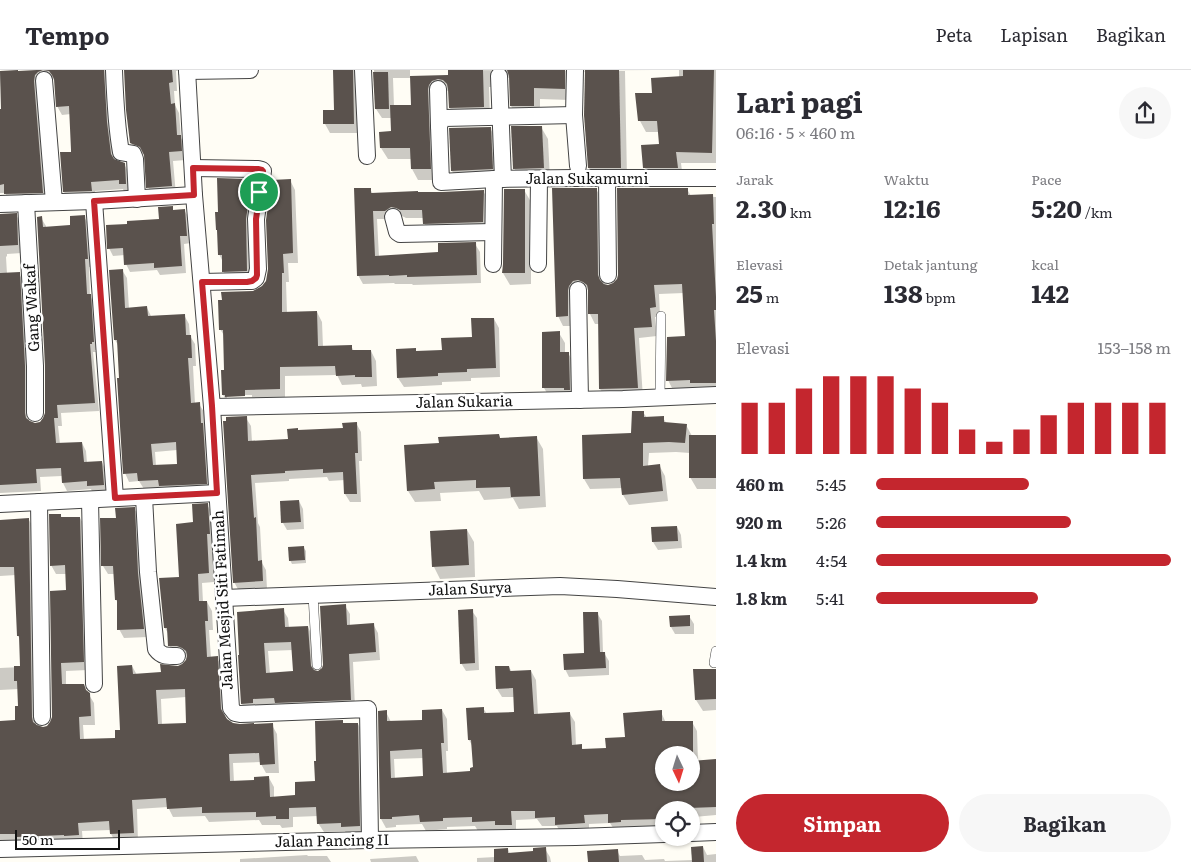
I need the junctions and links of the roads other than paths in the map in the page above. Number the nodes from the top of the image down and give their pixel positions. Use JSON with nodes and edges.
{"nodes":[{"id":1,"x":114,"y":70,"type":"edge"},
{"id":2,"x":187,"y":70,"type":"edge"},
{"id":3,"x":250,"y":70,"type":"edge"},
{"id":4,"x":363,"y":70,"type":"edge"},
{"id":5,"x":575,"y":70,"type":"edge"},
{"id":6,"x":499,"y":76,"type":"dead end"},
{"id":7,"x":44,"y":80,"type":"dead end"},
{"id":8,"x":438,"y":89,"type":"dead end"},
{"id":9,"x":574,"y":115,"type":"junction"},
{"id":10,"x":500,"y":117,"type":"junction"},
{"id":11,"x":439,"y":126,"type":"junction"},
{"id":12,"x":367,"y":156,"type":"dead end"},
{"id":13,"x":578,"y":166,"type":"dead end"},
{"id":14,"x":193,"y":168,"type":"junction"},
{"id":15,"x":607,"y":178,"type":"junction"},
{"id":16,"x":716,"y":178,"type":"edge"},
{"id":17,"x":499,"y":179,"type":"junction"},
{"id":18,"x":539,"y":179,"type":"junction"},
{"id":19,"x":194,"y":195,"type":"junction"},
{"id":20,"x":137,"y":199,"type":"junction"},
{"id":21,"x":94,"y":201,"type":"junction"},
{"id":22,"x":54,"y":202,"type":"junction"},
{"id":23,"x":26,"y":203,"type":"junction"},
{"id":24,"x":0,"y":204,"type":"edge"},
{"id":25,"x":393,"y":217,"type":"dead end"},
{"id":26,"x":493,"y":232,"type":"junction"},
{"id":27,"x":493,"y":264,"type":"dead end"},
{"id":28,"x":538,"y":264,"type":"dead end"},
{"id":29,"x":608,"y":276,"type":"dead end"},
{"id":30,"x":202,"y":282,"type":"junction"},
{"id":31,"x":578,"y":290,"type":"dead end"},
{"id":32,"x":661,"y":316,"type":"dead end"},
{"id":33,"x":716,"y":395,"type":"edge"},
{"id":34,"x":660,"y":397,"type":"junction"},
{"id":35,"x":580,"y":400,"type":"junction"},
{"id":36,"x":212,"y":406,"type":"junction"},
{"id":37,"x":35,"y":413,"type":"dead end"},
{"id":38,"x":217,"y":493,"type":"junction"},
{"id":39,"x":144,"y":497,"type":"junction"},
{"id":40,"x":115,"y":498,"type":"junction"},
{"id":41,"x":90,"y":500,"type":"junction"},
{"id":42,"x":39,"y":502,"type":"junction"},
{"id":43,"x":0,"y":504,"type":"edge"},
{"id":44,"x":313,"y":595,"type":"junction"},
{"id":45,"x":224,"y":598,"type":"junction"},
{"id":46,"x":716,"y":598,"type":"edge"},
{"id":47,"x":716,"y":651,"type":"edge"},
{"id":48,"x":177,"y":656,"type":"dead end"},
{"id":49,"x":714,"y":663,"type":"dead end"},
{"id":50,"x":317,"y":665,"type":"dead end"},
{"id":51,"x":94,"y":684,"type":"dead end"},
{"id":52,"x":42,"y":717,"type":"dead end"},
{"id":53,"x":700,"y":832,"type":"edge"},
{"id":54,"x":716,"y":832,"type":"edge"},
{"id":55,"x":655,"y":834,"type":"edge"},
{"id":56,"x":370,"y":840,"type":"junction"},
{"id":57,"x":0,"y":849,"type":"edge"}],
"edges":[{"from":1,"to":20,"type":"street"},
{"from":2,"to":3,"type":"street"},
{"from":2,"to":14,"type":"street","name":"Jalan Mesjid Siti Fatimah"},
{"from":4,"to":12,"type":"street"},
{"from":5,"to":9,"type":"street"},
{"from":6,"to":10,"type":"street"},
{"from":7,"to":22,"type":"street"},
{"from":8,"to":11,"type":"street"},
{"from":9,"to":10,"type":"street"},
{"from":9,"to":13,"type":"street"},
{"from":10,"to":11,"type":"street"},
{"from":10,"to":17,"type":"street"},
{"from":11,"to":17,"type":"street","name":"Jalan Sukamurni"},
{"from":14,"to":19,"type":"street","name":"Jalan Mesjid Siti Fatimah"},
{"from":14,"to":30,"type":"street"},
{"from":15,"to":16,"type":"street","name":"Jalan Sukamurni"},
{"from":15,"to":18,"type":"street","name":"Jalan Sukamurni"},
{"from":15,"to":29,"type":"street"},
{"from":17,"to":18,"type":"street","name":"Jalan Sukamurni"},
{"from":17,"to":26,"type":"street"},
{"from":18,"to":28,"type":"street"},
{"from":19,"to":20,"type":"street"},
{"from":19,"to":30,"type":"street","name":"Jalan Mesjid Siti Fatimah"},
{"from":20,"to":21,"type":"street"},
{"from":21,"to":22,"type":"street"},
{"from":21,"to":40,"type":"street"},
{"from":22,"to":23,"type":"street"},
{"from":23,"to":24,"type":"street"},
{"from":23,"to":37,"type":"street","name":"Gang Wakaf"},
{"from":25,"to":26,"type":"street"},
{"from":26,"to":27,"type":"street"},
{"from":30,"to":36,"type":"street","name":"Jalan Mesjid Siti Fatimah"},
{"from":31,"to":35,"type":"street"},
{"from":32,"to":34,"type":"lane"},
{"from":33,"to":34,"type":"street","name":"Jalan Sukaria"},
{"from":34,"to":35,"type":"street","name":"Jalan Sukaria"},
{"from":35,"to":36,"type":"street","name":"Jalan Sukaria"},
{"from":36,"to":38,"type":"street","name":"Jalan Mesjid Siti Fatimah"},
{"from":38,"to":39,"type":"street"},
{"from":38,"to":45,"type":"street","name":"Jalan Mesjid Siti Fatimah"},
{"from":39,"to":40,"type":"street"},
{"from":39,"to":48,"type":"street"},
{"from":40,"to":41,"type":"street"},
{"from":41,"to":42,"type":"street"},
{"from":41,"to":51,"type":"street"},
{"from":42,"to":43,"type":"street"},
{"from":42,"to":52,"type":"street"},
{"from":44,"to":45,"type":"street","name":"Jalan Surya"},
{"from":44,"to":46,"type":"street","name":"Jalan Surya"},
{"from":44,"to":50,"type":"lane"},
{"from":45,"to":56,"type":"street","name":"Jalan Mesjid Siti Fatimah"},
{"from":47,"to":49,"type":"lane"},
{"from":53,"to":54,"type":"street"},
{"from":55,"to":56,"type":"street","name":"Jalan Pancing II"},
{"from":56,"to":57,"type":"street","name":"Jalan Pancing II"}]}
